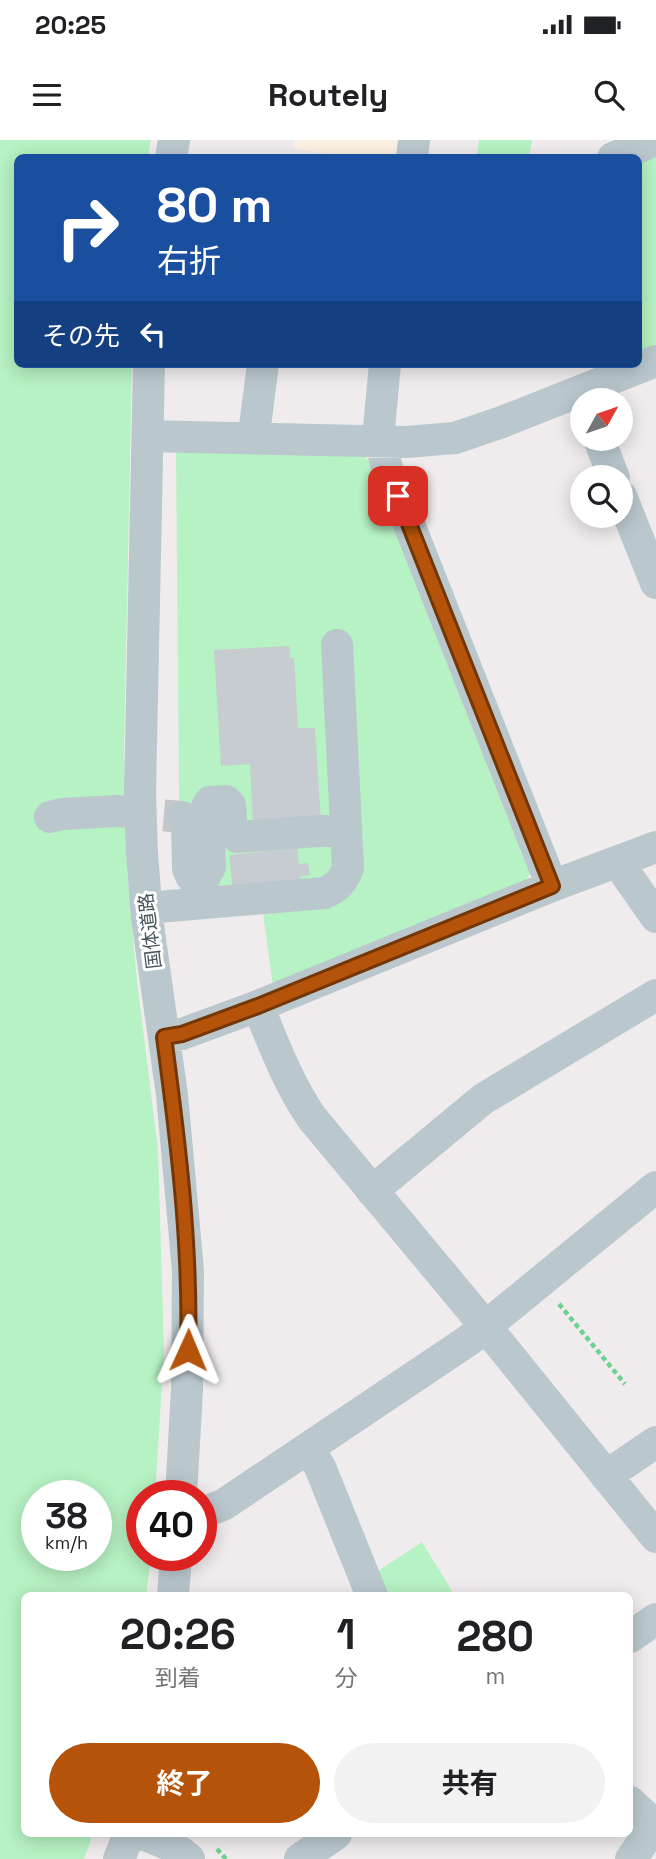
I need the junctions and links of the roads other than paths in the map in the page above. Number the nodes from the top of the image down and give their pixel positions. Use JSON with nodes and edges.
{"nodes":[{"id":1,"x":656,"y":140,"type":"edge"},
{"id":2,"x":623,"y":154,"type":"edge"},
{"id":3,"x":149,"y":368,"type":"edge"},
{"id":4,"x":263,"y":368,"type":"edge"},
{"id":5,"x":384,"y":368,"type":"edge"},
{"id":6,"x":641,"y":368,"type":"edge"},
{"id":7,"x":599,"y":388,"type":"edge"},
{"id":8,"x":570,"y":400,"type":"edge"},
{"id":9,"x":148,"y":436,"type":"junction"},
{"id":10,"x":256,"y":439,"type":"junction"},
{"id":11,"x":380,"y":442,"type":"junction"},
{"id":12,"x":633,"y":526,"type":"edge"},
{"id":13,"x":656,"y":583,"type":"edge"},
{"id":14,"x":337,"y":645,"type":"dead end"},
{"id":15,"x":116,"y":811,"type":"tunnel mouth"},
{"id":16,"x":50,"y":817,"type":"dead end"},
{"id":17,"x":182,"y":817,"type":"dead end"},
{"id":18,"x":346,"y":829,"type":"junction"},
{"id":19,"x":656,"y":846,"type":"edge"},
{"id":20,"x":622,"y":860,"type":"junction"},
{"id":21,"x":552,"y":886,"type":"junction"},
{"id":22,"x":146,"y":908,"type":"junction"},
{"id":23,"x":656,"y":917,"type":"edge"},
{"id":24,"x":656,"y":995,"type":"edge"},
{"id":25,"x":258,"y":1006,"type":"junction"},
{"id":26,"x":164,"y":1037,"type":"junction"},
{"id":27,"x":656,"y":1187,"type":"edge"},
{"id":28,"x":372,"y":1191,"type":"junction"},
{"id":29,"x":485,"y":1327,"type":"junction"},
{"id":30,"x":656,"y":1441,"type":"edge"},
{"id":31,"x":309,"y":1449,"type":"junction"},
{"id":32,"x":606,"y":1476,"type":"junction"},
{"id":33,"x":182,"y":1480,"type":"edge"},
{"id":34,"x":217,"y":1507,"type":"edge"},
{"id":35,"x":656,"y":1537,"type":"edge"},
{"id":36,"x":175,"y":1571,"type":"edge"},
{"id":37,"x":173,"y":1592,"type":"edge"},
{"id":38,"x":370,"y":1592,"type":"edge"},
{"id":39,"x":656,"y":1619,"type":"edge"},
{"id":40,"x":633,"y":1635,"type":"edge"},
{"id":41,"x":633,"y":1805,"type":"edge"},
{"id":42,"x":655,"y":1825,"type":"edge"},
{"id":43,"x":128,"y":1837,"type":"edge"},
{"id":44,"x":150,"y":1837,"type":"edge"},
{"id":45,"x":333,"y":1837,"type":"edge"},
{"id":46,"x":119,"y":1859,"type":"edge"},
{"id":47,"x":189,"y":1859,"type":"edge"},
{"id":48,"x":300,"y":1859,"type":"edge"},
{"id":49,"x":631,"y":1859,"type":"edge"}],
"edges":[{"from":1,"to":2,"type":"street"},
{"from":3,"to":9,"type":"street","name":"国体道路"},
{"from":4,"to":10,"type":"street"},
{"from":5,"to":11,"type":"street"},
{"from":6,"to":7,"type":"street"},
{"from":8,"to":11,"type":"street"},
{"from":9,"to":10,"type":"street"},
{"from":9,"to":22,"type":"street","name":"国体道路"},
{"from":10,"to":11,"type":"street"},
{"from":11,"to":21,"type":"street"},
{"from":12,"to":13,"type":"street"},
{"from":14,"to":18,"type":"street"},
{"from":15,"to":16,"type":"street"},
{"from":17,"to":18,"type":"street"},
{"from":18,"to":22,"type":"street"},
{"from":19,"to":20,"type":"street"},
{"from":20,"to":21,"type":"street"},
{"from":20,"to":23,"type":"street"},
{"from":21,"to":25,"type":"street"},
{"from":22,"to":26,"type":"street","name":"国体道路"},
{"from":24,"to":28,"type":"street"},
{"from":25,"to":26,"type":"street"},
{"from":25,"to":28,"type":"street"},
{"from":26,"to":33,"type":"street","name":"国体道路"},
{"from":27,"to":29,"type":"street"},
{"from":28,"to":29,"type":"street"},
{"from":29,"to":31,"type":"street"},
{"from":29,"to":32,"type":"street"},
{"from":30,"to":32,"type":"street"},
{"from":31,"to":34,"type":"street"},
{"from":31,"to":38,"type":"street"},
{"from":32,"to":35,"type":"street"},
{"from":36,"to":37,"type":"street"},
{"from":39,"to":40,"type":"street"},
{"from":41,"to":42,"type":"street"},
{"from":42,"to":49,"type":"street"},
{"from":43,"to":46,"type":"street"},
{"from":44,"to":47,"type":"street"},
{"from":45,"to":48,"type":"street"}]}
